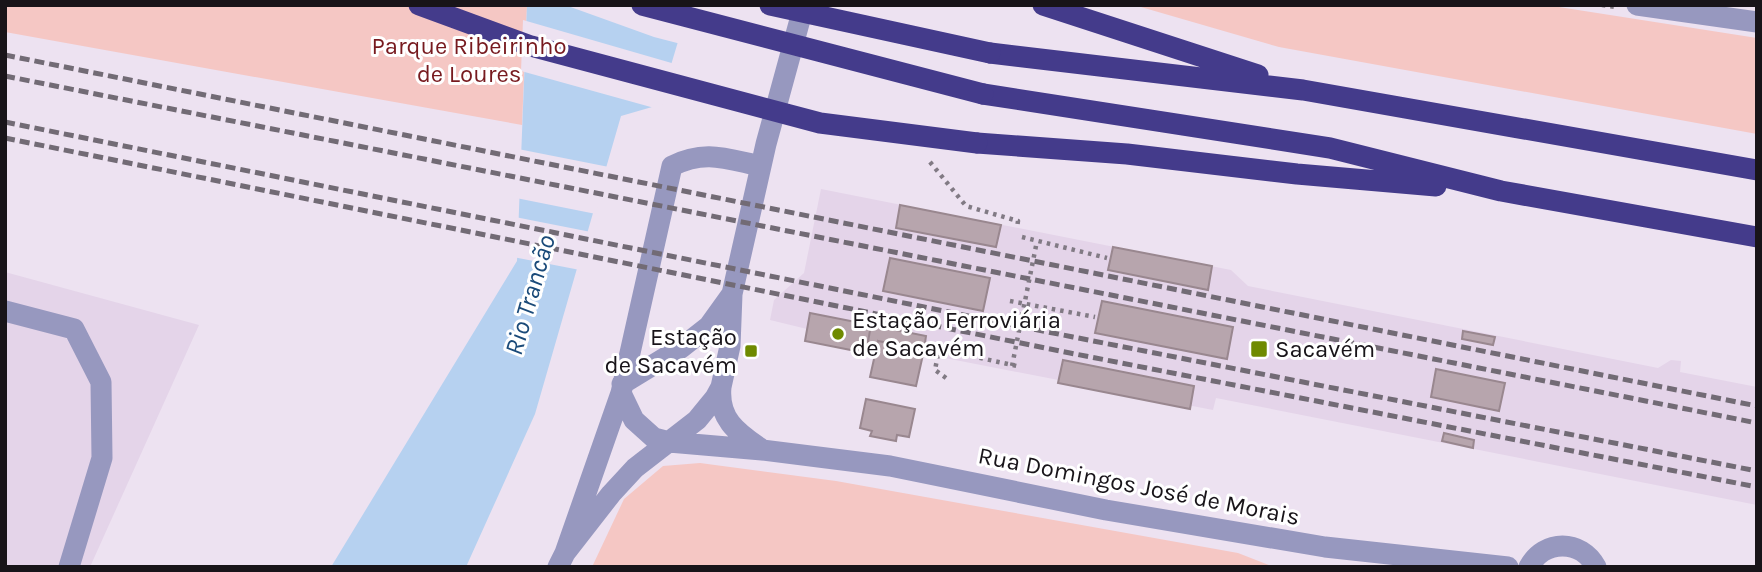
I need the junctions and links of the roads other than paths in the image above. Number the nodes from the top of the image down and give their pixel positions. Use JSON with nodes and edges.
{"nodes":[{"id":1,"x":419,"y":5,"type":"edge"},
{"id":2,"x":642,"y":5,"type":"edge"},
{"id":3,"x":770,"y":5,"type":"edge"},
{"id":4,"x":804,"y":5,"type":"edge"},
{"id":5,"x":1043,"y":5,"type":"edge"},
{"id":6,"x":1637,"y":5,"type":"edge"},
{"id":7,"x":1757,"y":22,"type":"edge"},
{"id":8,"x":1303,"y":90,"type":"junction"},
{"id":9,"x":761,"y":166,"type":"junction"},
{"id":10,"x":1757,"y":170,"type":"edge"},
{"id":11,"x":1501,"y":191,"type":"junction"},
{"id":12,"x":1757,"y":237,"type":"edge"},
{"id":13,"x":732,"y":294,"type":"junction"},
{"id":14,"x":5,"y":311,"type":"edge"},
{"id":15,"x":721,"y":387,"type":"junction"},
{"id":16,"x":622,"y":389,"type":"junction"},
{"id":17,"x":669,"y":442,"type":"junction"},
{"id":18,"x":762,"y":450,"type":"junction"},
{"id":19,"x":562,"y":560,"type":"edge"},
{"id":20,"x":69,"y":567,"type":"edge"},
{"id":21,"x":1508,"y":567,"type":"edge"},
{"id":22,"x":1529,"y":567,"type":"edge"},
{"id":23,"x":1596,"y":567,"type":"edge"}],
"edges":[{"from":1,"to":11,"type":"highway","bridge":true},
{"from":2,"to":11,"type":"highway","bridge":true},
{"from":3,"to":8,"type":"highway","bridge":true},
{"from":4,"to":9,"type":"street"},
{"from":5,"to":8,"type":"highway"},
{"from":6,"to":7,"type":"street"},
{"from":8,"to":10,"type":"highway"},
{"from":9,"to":13,"type":"street"},
{"from":9,"to":16,"type":"street"},
{"from":11,"to":12,"type":"highway"},
{"from":13,"to":15,"type":"street"},
{"from":13,"to":16,"type":"street"},
{"from":14,"to":20,"type":"street"},
{"from":15,"to":17,"type":"street"},
{"from":15,"to":18,"type":"street"},
{"from":16,"to":17,"type":"street","name":"Rua Domingos José de Morais"},
{"from":16,"to":19,"type":"street"},
{"from":17,"to":18,"type":"street","name":"Rua Domingos José de Morais"},
{"from":17,"to":19,"type":"street"},
{"from":18,"to":21,"type":"street","name":"Rua Domingos José de Morais"},
{"from":22,"to":23,"type":"street"}]}
